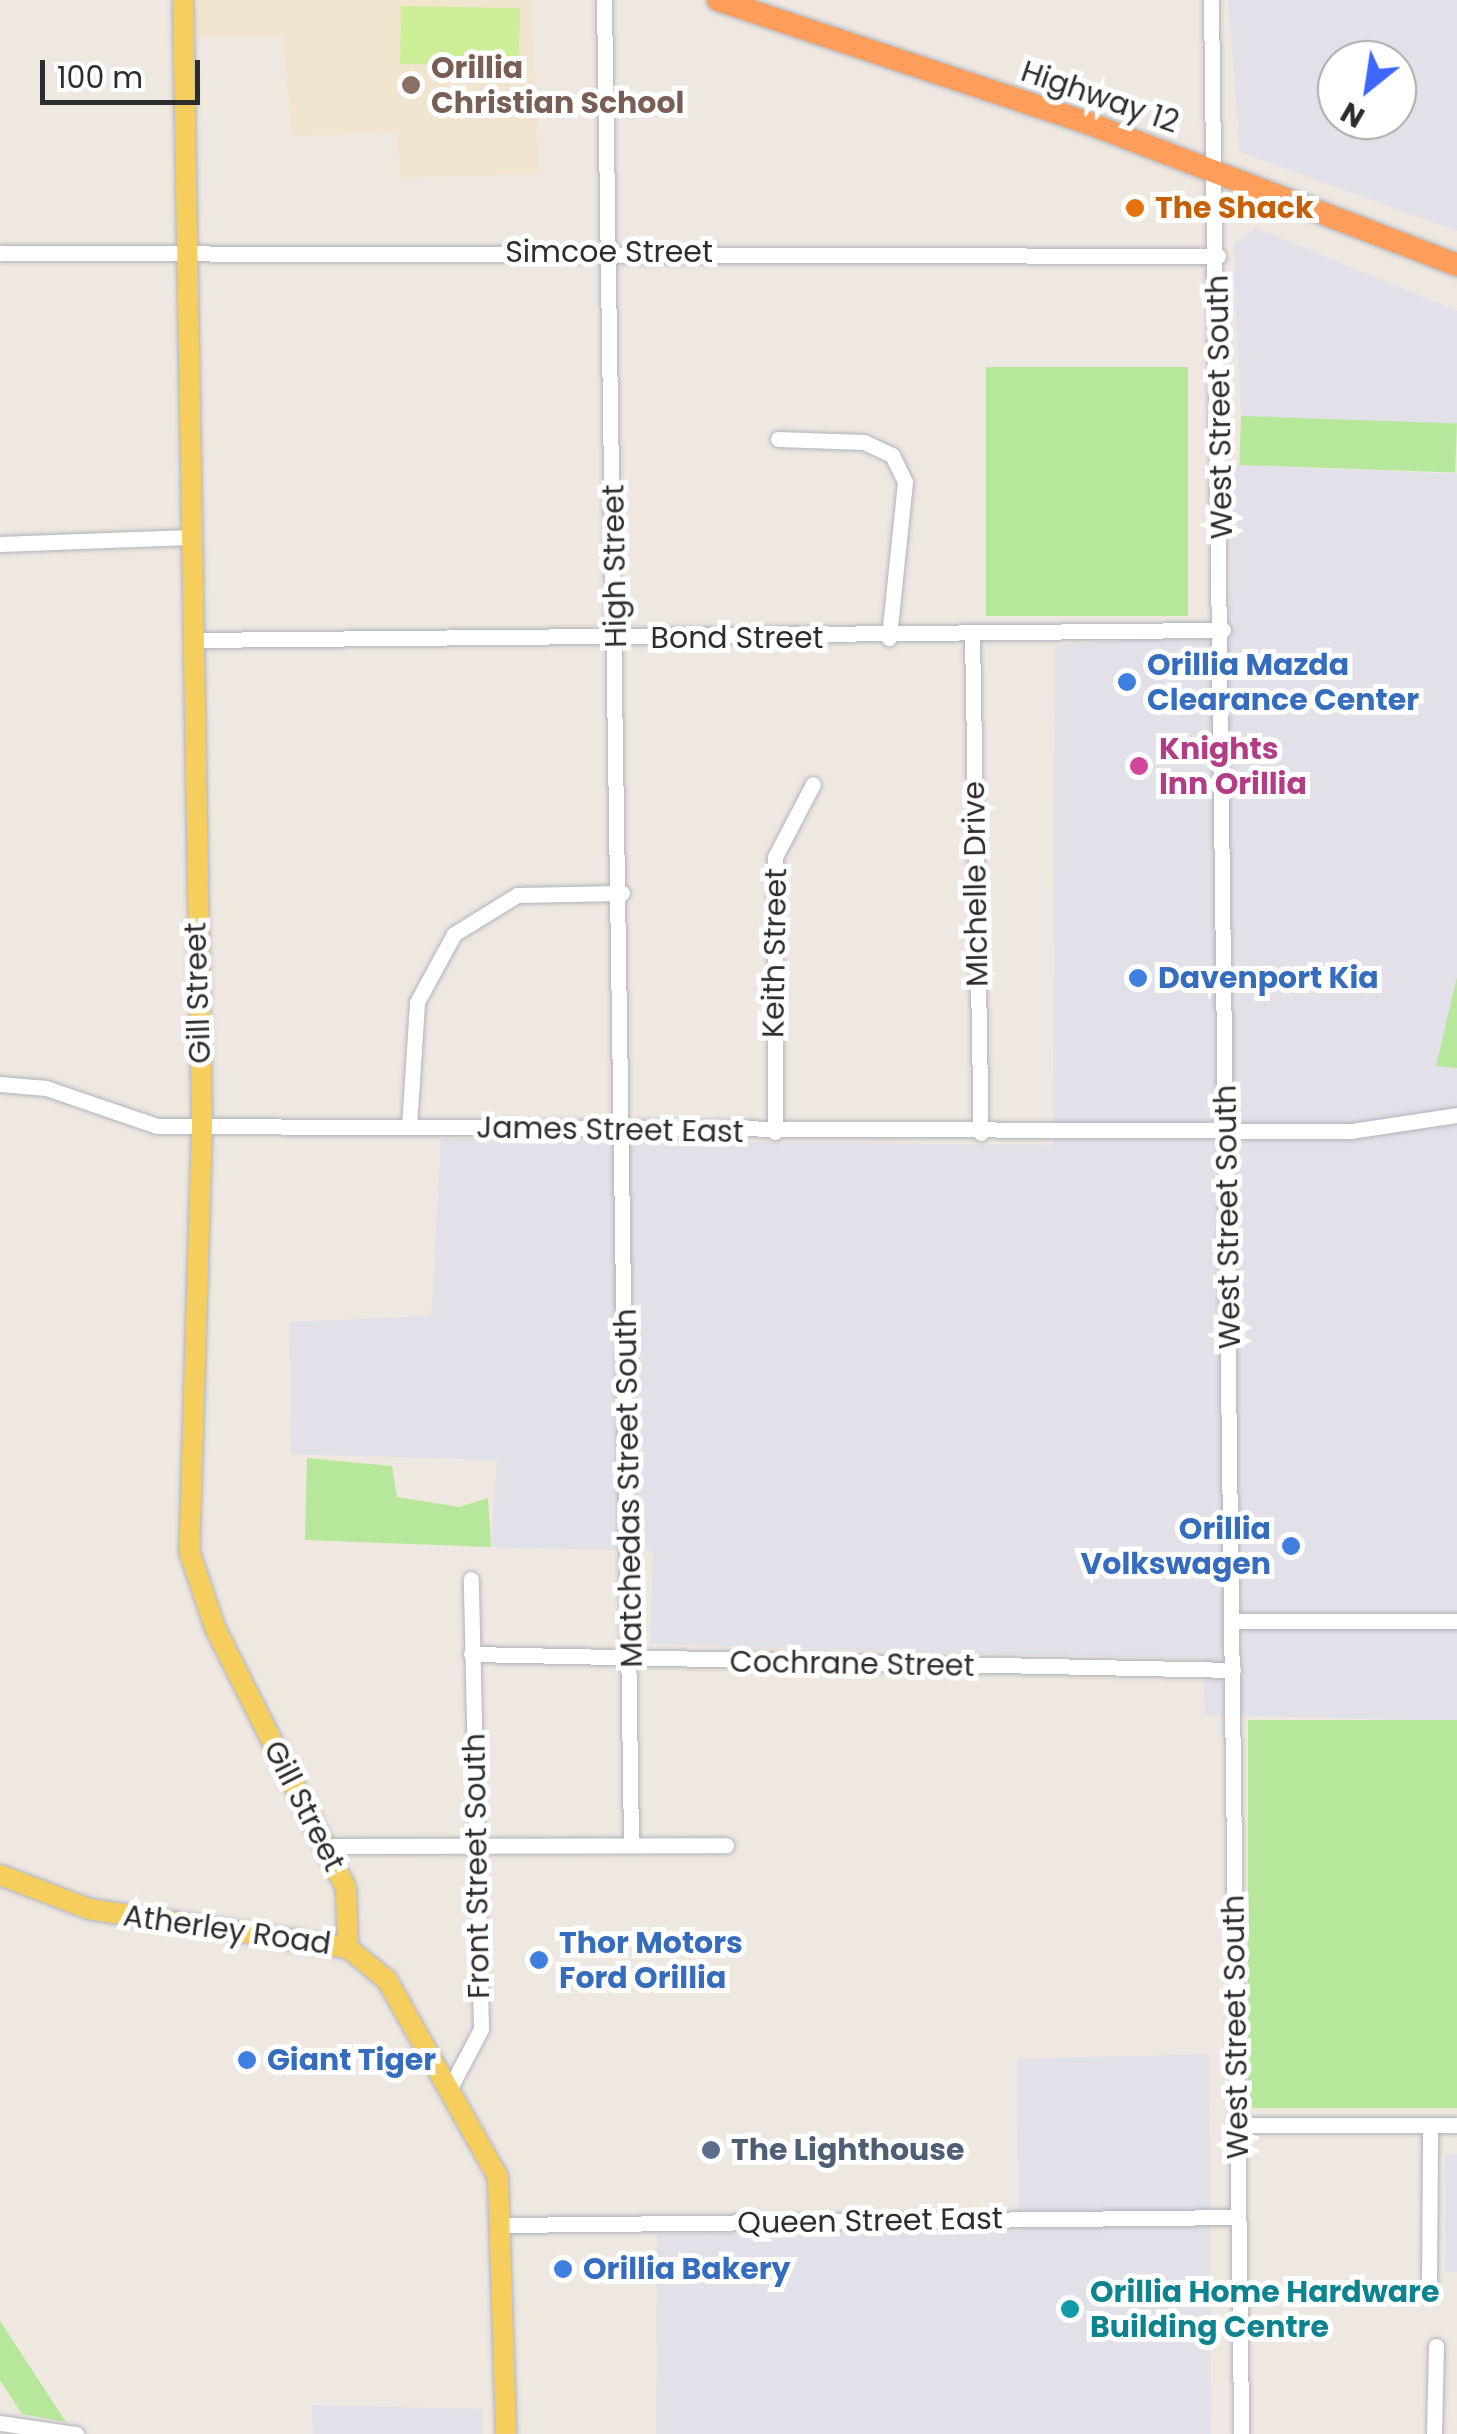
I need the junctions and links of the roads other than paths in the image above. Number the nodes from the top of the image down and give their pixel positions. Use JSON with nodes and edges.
{"nodes":[{"id":1,"x":183,"y":0,"type":"edge"},
{"id":2,"x":604,"y":0,"type":"edge"},
{"id":3,"x":718,"y":0,"type":"edge"},
{"id":4,"x":1210,"y":0,"type":"edge"},
{"id":5,"x":1215,"y":169,"type":"junction"},
{"id":6,"x":0,"y":252,"type":"edge"},
{"id":7,"x":610,"y":252,"type":"junction"},
{"id":8,"x":186,"y":253,"type":"junction"},
{"id":9,"x":1218,"y":256,"type":"junction"},
{"id":10,"x":1457,"y":265,"type":"edge"},
{"id":11,"x":778,"y":439,"type":"dead end"},
{"id":12,"x":189,"y":538,"type":"junction"},
{"id":13,"x":0,"y":544,"type":"edge"},
{"id":14,"x":1223,"y":630,"type":"junction"},
{"id":15,"x":972,"y":634,"type":"junction"},
{"id":16,"x":616,"y":637,"type":"junction"},
{"id":17,"x":889,"y":638,"type":"junction"},
{"id":18,"x":191,"y":640,"type":"junction"},
{"id":19,"x":813,"y":784,"type":"dead end"},
{"id":20,"x":622,"y":893,"type":"junction"},
{"id":21,"x":0,"y":1084,"type":"edge"},
{"id":22,"x":1457,"y":1115,"type":"edge"},
{"id":23,"x":202,"y":1125,"type":"junction"},
{"id":24,"x":409,"y":1127,"type":"junction"},
{"id":25,"x":1227,"y":1131,"type":"junction"},
{"id":26,"x":625,"y":1132,"type":"junction"},
{"id":27,"x":775,"y":1132,"type":"junction"},
{"id":28,"x":981,"y":1133,"type":"junction"},
{"id":29,"x":471,"y":1579,"type":"dead end"},
{"id":30,"x":1232,"y":1622,"type":"junction"},
{"id":31,"x":1457,"y":1622,"type":"edge"},
{"id":32,"x":471,"y":1654,"type":"junction"},
{"id":33,"x":631,"y":1660,"type":"junction"},
{"id":34,"x":1233,"y":1670,"type":"junction"},
{"id":35,"x":480,"y":1842,"type":"junction"},
{"id":36,"x":631,"y":1844,"type":"junction"},
{"id":37,"x":324,"y":1846,"type":"junction"},
{"id":38,"x":726,"y":1846,"type":"dead end"},
{"id":39,"x":0,"y":1876,"type":"edge"},
{"id":40,"x":348,"y":1948,"type":"junction"},
{"id":41,"x":452,"y":2084,"type":"junction"},
{"id":42,"x":1430,"y":2124,"type":"junction"},
{"id":43,"x":1237,"y":2125,"type":"junction"},
{"id":44,"x":1457,"y":2125,"type":"edge"},
{"id":45,"x":1238,"y":2216,"type":"junction"},
{"id":46,"x":502,"y":2225,"type":"junction"},
{"id":47,"x":1429,"y":2284,"type":"dead end"},
{"id":48,"x":1436,"y":2346,"type":"dead end"},
{"id":49,"x":0,"y":2423,"type":"edge"},
{"id":50,"x":76,"y":2434,"type":"edge"},
{"id":51,"x":506,"y":2434,"type":"edge"},
{"id":52,"x":1241,"y":2434,"type":"edge"},
{"id":53,"x":1434,"y":2434,"type":"edge"}],
"edges":[{"from":1,"to":8,"type":"main road","name":"Gill Street"},
{"from":2,"to":7,"type":"street","name":"High Street"},
{"from":3,"to":5,"type":"highway","name":"Highway 12"},
{"from":4,"to":5,"type":"street","name":"West Street South"},
{"from":5,"to":9,"type":"street","name":"West Street South"},
{"from":5,"to":10,"type":"highway","name":"Highway 12"},
{"from":6,"to":8,"type":"street","name":"Simcoe Street"},
{"from":7,"to":8,"type":"street","name":"Simcoe Street"},
{"from":7,"to":9,"type":"street","name":"Simcoe Street"},
{"from":7,"to":16,"type":"street","name":"High Street"},
{"from":8,"to":12,"type":"main road","name":"Gill Street"},
{"from":9,"to":14,"type":"street","name":"West Street South"},
{"from":11,"to":17,"type":"street"},
{"from":12,"to":13,"type":"street"},
{"from":12,"to":18,"type":"main road","name":"Gill Street"},
{"from":14,"to":15,"type":"street","name":"Bond Street"},
{"from":14,"to":25,"type":"street","name":"West Street South"},
{"from":15,"to":17,"type":"street","name":"Bond Street"},
{"from":15,"to":28,"type":"street","name":"MIchelle Drive"},
{"from":16,"to":17,"type":"street","name":"Bond Street"},
{"from":16,"to":18,"type":"street","name":"Bond Street"},
{"from":16,"to":20,"type":"street","name":"High Street"},
{"from":18,"to":23,"type":"main road","name":"Gill Street"},
{"from":19,"to":27,"type":"street","name":"Keith Street"},
{"from":20,"to":24,"type":"street"},
{"from":20,"to":26,"type":"street","name":"High Street"},
{"from":21,"to":23,"type":"street","name":"James Street East"},
{"from":22,"to":25,"type":"street","name":"James Street East"},
{"from":23,"to":24,"type":"street","name":"James Street East"},
{"from":23,"to":37,"type":"main road","name":"Gill Street"},
{"from":24,"to":26,"type":"street","name":"James Street East"},
{"from":25,"to":28,"type":"street","name":"James Street East"},
{"from":25,"to":30,"type":"street","name":"West Street South"},
{"from":26,"to":27,"type":"street","name":"James Street East"},
{"from":26,"to":33,"type":"street","name":"Matchedas Street South"},
{"from":27,"to":28,"type":"street","name":"James Street East"},
{"from":29,"to":32,"type":"street","name":"Front Street South"},
{"from":30,"to":31,"type":"street"},
{"from":30,"to":34,"type":"street","name":"West Street South"},
{"from":32,"to":33,"type":"street","name":"Cochrane Street"},
{"from":32,"to":35,"type":"street","name":"Front Street South"},
{"from":33,"to":34,"type":"street","name":"Cochrane Street"},
{"from":33,"to":36,"type":"street","name":"Matchedas Street South"},
{"from":34,"to":43,"type":"street","name":"West Street South"},
{"from":35,"to":36,"type":"street"},
{"from":35,"to":37,"type":"street"},
{"from":35,"to":41,"type":"street","name":"Front Street South"},
{"from":36,"to":38,"type":"street"},
{"from":37,"to":40,"type":"main road","name":"Gill Street"},
{"from":39,"to":40,"type":"main road","name":"Atherley Road"},
{"from":40,"to":41,"type":"main road","name":"Atherley Road"},
{"from":41,"to":46,"type":"main road"},
{"from":42,"to":43,"type":"street"},
{"from":42,"to":44,"type":"street"},
{"from":42,"to":47,"type":"street"},
{"from":43,"to":45,"type":"street","name":"West Street South"},
{"from":45,"to":46,"type":"street","name":"Queen Street East"},
{"from":45,"to":52,"type":"street","name":"West Street South"},
{"from":46,"to":51,"type":"main road"},
{"from":48,"to":53,"type":"street"},
{"from":49,"to":50,"type":"street"}]}
